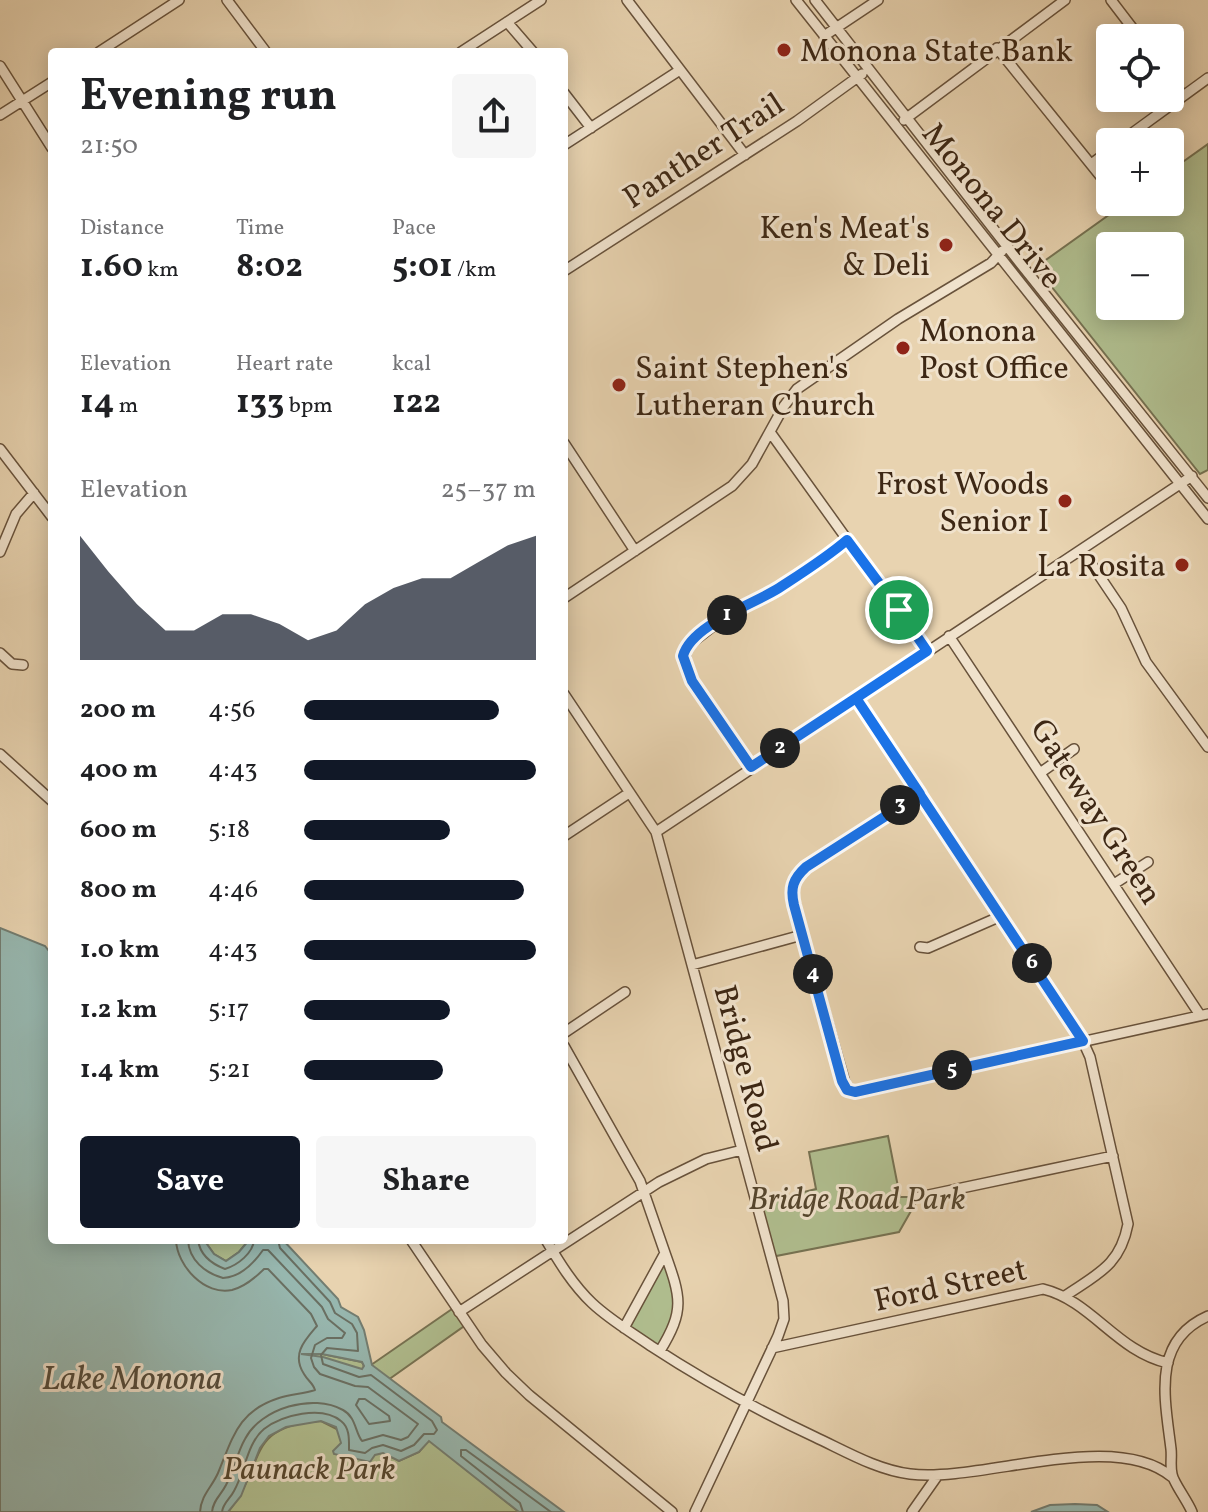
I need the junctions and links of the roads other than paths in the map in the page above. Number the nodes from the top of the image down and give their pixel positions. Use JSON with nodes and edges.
{"nodes":[{"id":1,"x":179,"y":0,"type":"edge"},
{"id":2,"x":227,"y":0,"type":"edge"},
{"id":3,"x":541,"y":0,"type":"edge"},
{"id":4,"x":627,"y":0,"type":"edge"},
{"id":5,"x":796,"y":0,"type":"edge"},
{"id":6,"x":815,"y":0,"type":"edge"},
{"id":7,"x":878,"y":0,"type":"edge"},
{"id":8,"x":1065,"y":0,"type":"edge"},
{"id":9,"x":1111,"y":0,"type":"edge"},
{"id":10,"x":165,"y":4,"type":"edge"},
{"id":11,"x":507,"y":22,"type":"junction"},
{"id":12,"x":1129,"y":24,"type":"edge"},
{"id":13,"x":837,"y":28,"type":"junction"},
{"id":14,"x":824,"y":36,"type":"junction"},
{"id":15,"x":104,"y":48,"type":"edge"},
{"id":16,"x":263,"y":48,"type":"edge"},
{"id":17,"x":467,"y":48,"type":"edge"},
{"id":18,"x":530,"y":48,"type":"edge"},
{"id":19,"x":997,"y":48,"type":"junction"},
{"id":20,"x":0,"y":66,"type":"edge"},
{"id":21,"x":868,"y":69,"type":"junction"},
{"id":22,"x":680,"y":70,"type":"junction"},
{"id":23,"x":857,"y":77,"type":"junction"},
{"id":24,"x":1208,"y":78,"type":"edge"},
{"id":25,"x":48,"y":85,"type":"edge"},
{"id":26,"x":1184,"y":95,"type":"edge"},
{"id":27,"x":568,"y":98,"type":"edge"},
{"id":28,"x":22,"y":101,"type":"junction"},
{"id":29,"x":1161,"y":112,"type":"edge"},
{"id":30,"x":0,"y":115,"type":"edge"},
{"id":31,"x":907,"y":118,"type":"junction"},
{"id":32,"x":896,"y":125,"type":"junction"},
{"id":33,"x":591,"y":128,"type":"junction"},
{"id":34,"x":1139,"y":128,"type":"edge"},
{"id":35,"x":48,"y":142,"type":"edge"},
{"id":36,"x":568,"y":142,"type":"edge"},
{"id":37,"x":745,"y":155,"type":"junction"},
{"id":38,"x":1096,"y":160,"type":"edge"},
{"id":39,"x":1091,"y":164,"type":"junction"},
{"id":40,"x":1096,"y":170,"type":"edge"},
{"id":41,"x":1008,"y":246,"type":"junction"},
{"id":42,"x":998,"y":255,"type":"junction"},
{"id":43,"x":568,"y":265,"type":"edge"},
{"id":44,"x":770,"y":432,"type":"junction"},
{"id":45,"x":0,"y":449,"type":"edge"},
{"id":46,"x":568,"y":449,"type":"edge"},
{"id":47,"x":1192,"y":476,"type":"junction"},
{"id":48,"x":1181,"y":484,"type":"junction"},
{"id":49,"x":34,"y":493,"type":"junction"},
{"id":50,"x":1208,"y":498,"type":"edge"},
{"id":51,"x":48,"y":512,"type":"edge"},
{"id":52,"x":1208,"y":519,"type":"edge"},
{"id":53,"x":847,"y":540,"type":"junction"},
{"id":54,"x":1082,"y":550,"type":"junction"},
{"id":55,"x":635,"y":551,"type":"junction"},
{"id":56,"x":0,"y":552,"type":"edge"},
{"id":57,"x":568,"y":595,"type":"edge"},
{"id":58,"x":949,"y":636,"type":"junction"},
{"id":59,"x":927,"y":651,"type":"junction"},
{"id":60,"x":0,"y":653,"type":"edge"},
{"id":61,"x":23,"y":665,"type":"dead end"},
{"id":62,"x":856,"y":698,"type":"junction"},
{"id":63,"x":568,"y":700,"type":"edge"},
{"id":64,"x":1208,"y":747,"type":"edge"},
{"id":65,"x":1074,"y":749,"type":"dead end"},
{"id":66,"x":0,"y":754,"type":"edge"},
{"id":67,"x":751,"y":767,"type":"junction"},
{"id":68,"x":1040,"y":773,"type":"junction"},
{"id":69,"x":629,"y":793,"type":"junction"},
{"id":70,"x":920,"y":794,"type":"junction"},
{"id":71,"x":48,"y":796,"type":"edge"},
{"id":72,"x":656,"y":832,"type":"junction"},
{"id":73,"x":568,"y":833,"type":"edge"},
{"id":74,"x":1148,"y":862,"type":"dead end"},
{"id":75,"x":1114,"y":884,"type":"junction"},
{"id":76,"x":1001,"y":916,"type":"junction"},
{"id":77,"x":802,"y":935,"type":"junction"},
{"id":78,"x":920,"y":947,"type":"dead end"},
{"id":79,"x":692,"y":965,"type":"junction"},
{"id":80,"x":625,"y":992,"type":"dead end"},
{"id":81,"x":1204,"y":1015,"type":"edge"},
{"id":82,"x":568,"y":1030,"type":"edge"},
{"id":83,"x":1083,"y":1041,"type":"junction"},
{"id":84,"x":568,"y":1053,"type":"edge"},
{"id":85,"x":742,"y":1150,"type":"junction"},
{"id":86,"x":1113,"y":1156,"type":"junction"},
{"id":87,"x":644,"y":1190,"type":"junction"},
{"id":88,"x":919,"y":1197,"type":"dead end"},
{"id":89,"x":568,"y":1240,"type":"edge"},
{"id":90,"x":414,"y":1244,"type":"edge"},
{"id":91,"x":548,"y":1244,"type":"edge"},
{"id":92,"x":563,"y":1244,"type":"edge"},
{"id":93,"x":552,"y":1251,"type":"junction"},
{"id":94,"x":665,"y":1253,"type":"junction"},
{"id":95,"x":1065,"y":1296,"type":"junction"},
{"id":96,"x":459,"y":1312,"type":"junction"},
{"id":97,"x":1208,"y":1316,"type":"edge"},
{"id":98,"x":624,"y":1328,"type":"junction"},
{"id":99,"x":772,"y":1348,"type":"junction"},
{"id":100,"x":660,"y":1351,"type":"junction"},
{"id":101,"x":1168,"y":1363,"type":"junction"},
{"id":102,"x":745,"y":1404,"type":"junction"},
{"id":103,"x":938,"y":1475,"type":"junction"},
{"id":104,"x":1172,"y":1477,"type":"junction"},
{"id":105,"x":672,"y":1512,"type":"edge"},
{"id":106,"x":695,"y":1512,"type":"edge"},
{"id":107,"x":912,"y":1512,"type":"edge"},
{"id":108,"x":1192,"y":1512,"type":"edge"}],
"edges":[{"from":1,"to":10,"type":"street"},
{"from":2,"to":16,"type":"street"},
{"from":3,"to":11,"type":"street"},
{"from":4,"to":22,"type":"street"},
{"from":5,"to":14,"type":"street","name":"Monona Drive"},
{"from":6,"to":13,"type":"street","name":"Monona Drive"},
{"from":7,"to":13,"type":"street"},
{"from":8,"to":19,"type":"street"},
{"from":9,"to":12,"type":"street"},
{"from":10,"to":15,"type":"street"},
{"from":11,"to":17,"type":"street"},
{"from":11,"to":18,"type":"street"},
{"from":13,"to":14,"type":"street"},
{"from":13,"to":21,"type":"street","name":"Monona Drive"},
{"from":14,"to":23,"type":"street","name":"Monona Drive"},
{"from":19,"to":31,"type":"street"},
{"from":19,"to":39,"type":"street"},
{"from":20,"to":28,"type":"street"},
{"from":21,"to":23,"type":"street","name":"Panther Trail"},
{"from":21,"to":31,"type":"street","name":"Monona Drive"},
{"from":22,"to":33,"type":"street"},
{"from":22,"to":37,"type":"street"},
{"from":23,"to":32,"type":"street","name":"Monona Drive"},
{"from":23,"to":37,"type":"street","name":"Panther Trail"},
{"from":24,"to":26,"type":"street"},
{"from":25,"to":28,"type":"street"},
{"from":27,"to":33,"type":"street"},
{"from":28,"to":30,"type":"street"},
{"from":28,"to":35,"type":"street"},
{"from":29,"to":34,"type":"street"},
{"from":31,"to":32,"type":"street"},
{"from":31,"to":41,"type":"street","name":"Monona Drive"},
{"from":32,"to":42,"type":"street","name":"Monona Drive"},
{"from":33,"to":36,"type":"street"},
{"from":37,"to":43,"type":"street","name":"Panther Trail"},
{"from":38,"to":39,"type":"street"},
{"from":39,"to":40,"type":"street"},
{"from":41,"to":42,"type":"street"},
{"from":41,"to":47,"type":"street","name":"Monona Drive"},
{"from":42,"to":44,"type":"street"},
{"from":42,"to":48,"type":"street","name":"Monona Drive"},
{"from":44,"to":53,"type":"street"},
{"from":44,"to":55,"type":"street"},
{"from":45,"to":49,"type":"street"},
{"from":46,"to":55,"type":"street"},
{"from":47,"to":48,"type":"street"},
{"from":47,"to":50,"type":"street","name":"Monona Drive"},
{"from":48,"to":52,"type":"street","name":"Monona Drive"},
{"from":48,"to":54,"type":"street"},
{"from":49,"to":51,"type":"street"},
{"from":49,"to":56,"type":"street"},
{"from":53,"to":59,"type":"street"},
{"from":53,"to":67,"type":"street"},
{"from":54,"to":58,"type":"street"},
{"from":54,"to":64,"type":"street"},
{"from":55,"to":57,"type":"street"},
{"from":58,"to":59,"type":"street"},
{"from":58,"to":68,"type":"street","name":"Gateway Green"},
{"from":59,"to":62,"type":"street"},
{"from":60,"to":61,"type":"street"},
{"from":62,"to":67,"type":"street"},
{"from":62,"to":70,"type":"street"},
{"from":63,"to":69,"type":"street","name":"Bridge Road"},
{"from":65,"to":68,"type":"street"},
{"from":66,"to":71,"type":"street"},
{"from":67,"to":72,"type":"street"},
{"from":68,"to":75,"type":"street","name":"Gateway Green"},
{"from":69,"to":72,"type":"street","name":"Bridge Road"},
{"from":69,"to":73,"type":"street"},
{"from":70,"to":76,"type":"street"},
{"from":70,"to":77,"type":"street"},
{"from":72,"to":79,"type":"street","name":"Bridge Road"},
{"from":74,"to":75,"type":"street"},
{"from":75,"to":81,"type":"street","name":"Gateway Green"},
{"from":76,"to":78,"type":"street"},
{"from":76,"to":83,"type":"street"},
{"from":77,"to":79,"type":"street"},
{"from":77,"to":83,"type":"street"},
{"from":79,"to":85,"type":"street","name":"Bridge Road"},
{"from":80,"to":82,"type":"street"},
{"from":81,"to":83,"type":"street"},
{"from":83,"to":86,"type":"street"},
{"from":84,"to":87,"type":"street"},
{"from":85,"to":87,"type":"street"},
{"from":85,"to":99,"type":"street","name":"Bridge Road"},
{"from":86,"to":88,"type":"street"},
{"from":86,"to":95,"type":"street"},
{"from":87,"to":89,"type":"street"},
{"from":87,"to":94,"type":"street"},
{"from":90,"to":96,"type":"street"},
{"from":91,"to":93,"type":"street"},
{"from":92,"to":93,"type":"street"},
{"from":93,"to":96,"type":"street"},
{"from":93,"to":98,"type":"street"},
{"from":94,"to":98,"type":"street"},
{"from":94,"to":100,"type":"street"},
{"from":95,"to":99,"type":"street","name":"Ford Street"},
{"from":95,"to":101,"type":"street","name":"Ford Street"},
{"from":96,"to":105,"type":"street"},
{"from":97,"to":101,"type":"street"},
{"from":98,"to":100,"type":"street"},
{"from":99,"to":102,"type":"street","name":"Bridge Road"},
{"from":100,"to":102,"type":"street"},
{"from":101,"to":104,"type":"street"},
{"from":102,"to":103,"type":"street"},
{"from":102,"to":106,"type":"street","name":"Bridge Road"},
{"from":103,"to":104,"type":"street"},
{"from":103,"to":107,"type":"street"},
{"from":104,"to":108,"type":"street"}]}
